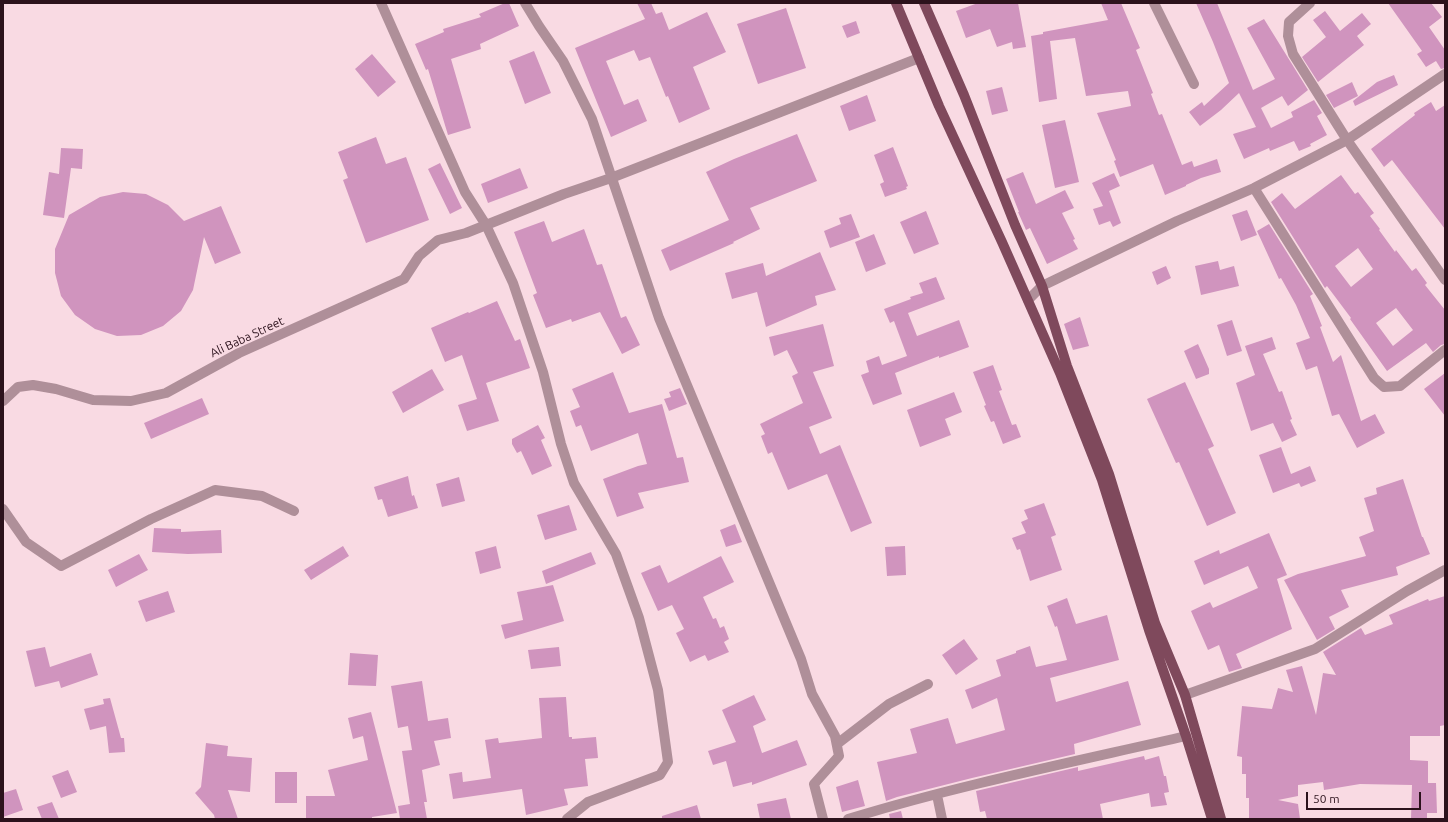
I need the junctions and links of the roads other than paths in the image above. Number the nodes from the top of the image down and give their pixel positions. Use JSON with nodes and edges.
{"nodes":[{"id":1,"x":381,"y":3,"type":"edge"},
{"id":2,"x":525,"y":3,"type":"edge"},
{"id":3,"x":896,"y":3,"type":"edge"},
{"id":4,"x":924,"y":3,"type":"edge"},
{"id":5,"x":1154,"y":3,"type":"edge"},
{"id":6,"x":1310,"y":3,"type":"edge"},
{"id":7,"x":919,"y":58,"type":"junction"},
{"id":8,"x":1444,"y":75,"type":"edge"},
{"id":9,"x":1194,"y":84,"type":"dead end"},
{"id":10,"x":1347,"y":140,"type":"junction"},
{"id":11,"x":611,"y":178,"type":"junction"},
{"id":12,"x":1254,"y":188,"type":"junction"},
{"id":13,"x":486,"y":225,"type":"junction"},
{"id":14,"x":1445,"y":280,"type":"edge"},
{"id":15,"x":1042,"y":286,"type":"junction"},
{"id":16,"x":1028,"y":300,"type":"junction"},
{"id":17,"x":1445,"y":350,"type":"edge"},
{"id":18,"x":3,"y":401,"type":"edge"},
{"id":19,"x":3,"y":509,"type":"edge"},
{"id":20,"x":294,"y":511,"type":"dead end"},
{"id":21,"x":1445,"y":570,"type":"edge"},
{"id":22,"x":928,"y":684,"type":"dead end"},
{"id":23,"x":1185,"y":695,"type":"junction"},
{"id":24,"x":1186,"y":736,"type":"junction"},
{"id":25,"x":837,"y":744,"type":"junction"},
{"id":26,"x":937,"y":795,"type":"junction"},
{"id":27,"x":567,"y":819,"type":"edge"},
{"id":28,"x":823,"y":819,"type":"edge"},
{"id":29,"x":848,"y":819,"type":"edge"},
{"id":30,"x":942,"y":819,"type":"edge"},
{"id":31,"x":1212,"y":819,"type":"edge"},
{"id":32,"x":1221,"y":819,"type":"edge"}],
"edges":[{"from":1,"to":13,"type":"street"},
{"from":2,"to":11,"type":"street"},
{"from":3,"to":7,"type":"main road"},
{"from":4,"to":15,"type":"main road"},
{"from":5,"to":9,"type":"street"},
{"from":6,"to":10,"type":"street"},
{"from":7,"to":11,"type":"street","name":"Ali Baba Street"},
{"from":7,"to":16,"type":"main road"},
{"from":8,"to":10,"type":"street"},
{"from":10,"to":12,"type":"street"},
{"from":10,"to":14,"type":"street"},
{"from":11,"to":13,"type":"street","name":"Ali Baba Street"},
{"from":11,"to":25,"type":"street"},
{"from":12,"to":15,"type":"street"},
{"from":12,"to":17,"type":"street"},
{"from":13,"to":18,"type":"street","name":"Ali Baba Street"},
{"from":13,"to":27,"type":"street"},
{"from":15,"to":16,"type":"street"},
{"from":15,"to":23,"type":"main road"},
{"from":16,"to":24,"type":"main road"},
{"from":19,"to":20,"type":"street"},
{"from":21,"to":23,"type":"street"},
{"from":22,"to":25,"type":"street"},
{"from":23,"to":32,"type":"main road"},
{"from":24,"to":26,"type":"street"},
{"from":24,"to":31,"type":"main road"},
{"from":25,"to":28,"type":"street"},
{"from":26,"to":29,"type":"street"},
{"from":26,"to":30,"type":"street"}]}
